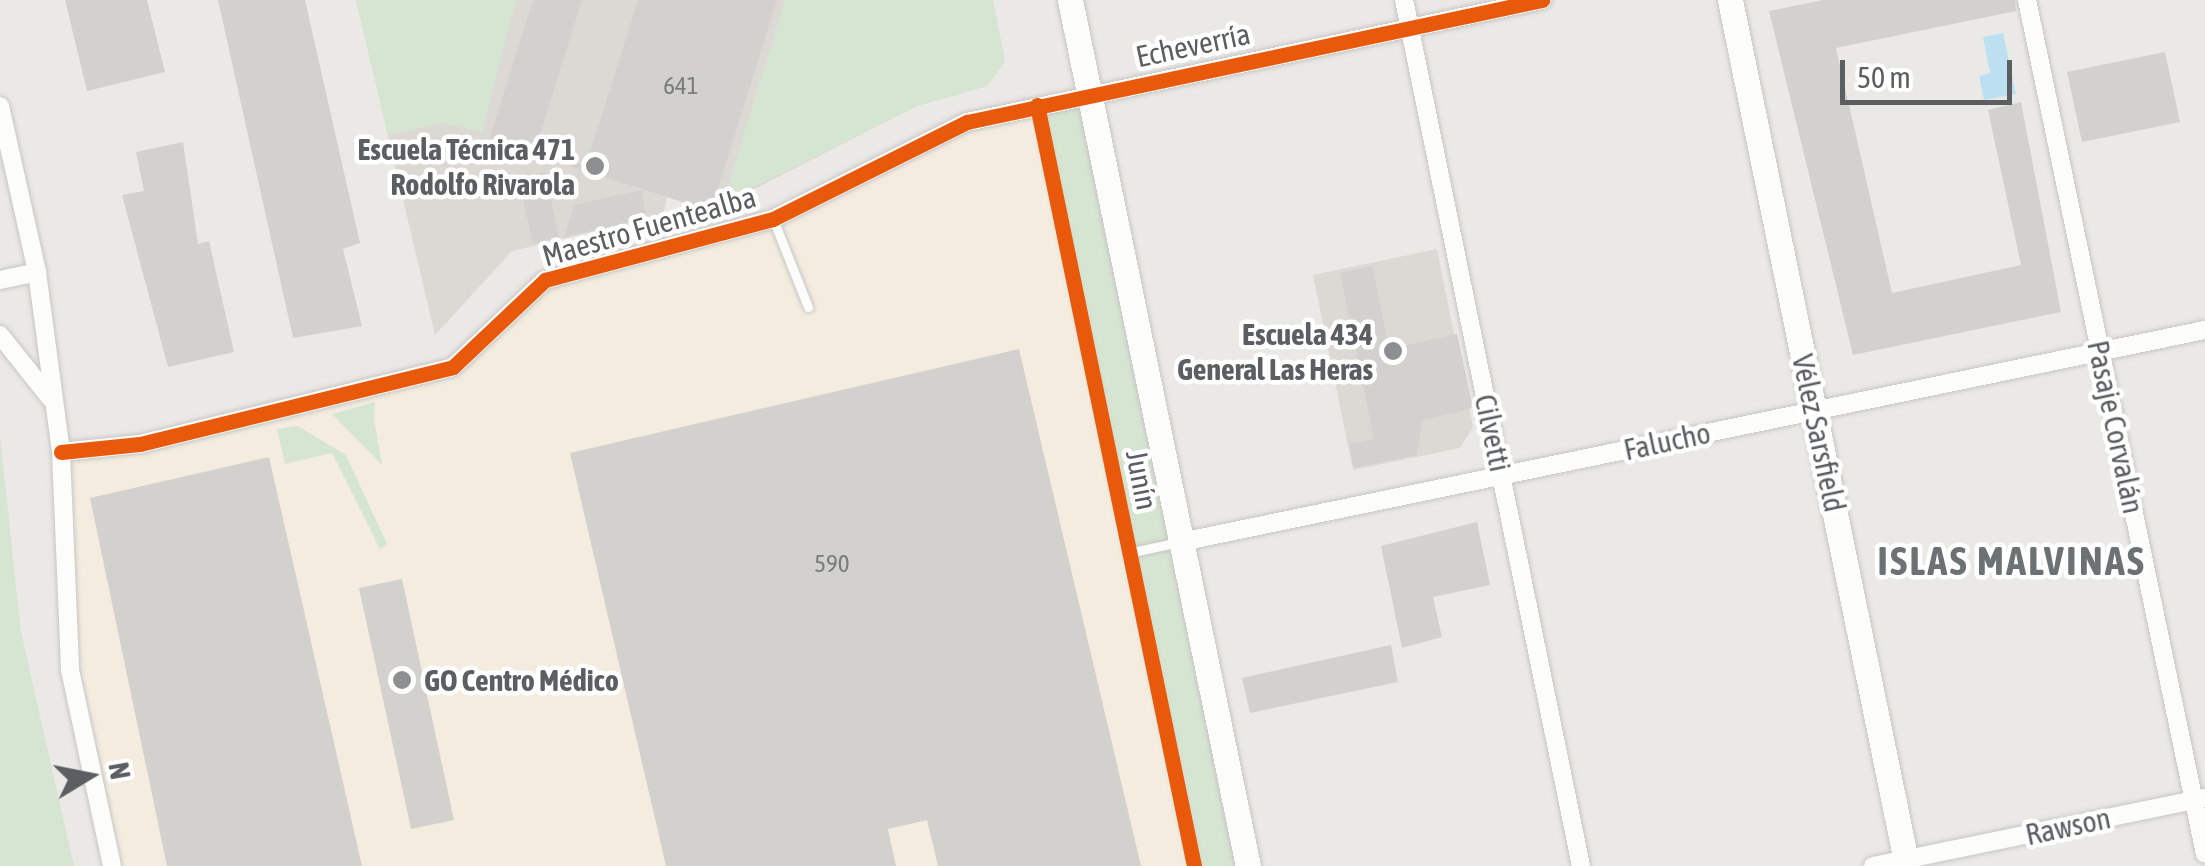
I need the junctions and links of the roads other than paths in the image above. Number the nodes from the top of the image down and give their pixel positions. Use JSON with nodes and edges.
{"nodes":[{"id":1,"x":1070,"y":0,"type":"edge"},
{"id":2,"x":1404,"y":0,"type":"edge"},
{"id":3,"x":1542,"y":0,"type":"edge"},
{"id":4,"x":1730,"y":0,"type":"edge"},
{"id":5,"x":2027,"y":0,"type":"edge"},
{"id":6,"x":1410,"y":28,"type":"junction"},
{"id":7,"x":1089,"y":94,"type":"junction"},
{"id":8,"x":1037,"y":105,"type":"junction"},
{"id":9,"x":0,"y":106,"type":"edge"},
{"id":10,"x":773,"y":219,"type":"junction"},
{"id":11,"x":37,"y":272,"type":"junction"},
{"id":12,"x":0,"y":280,"type":"edge"},
{"id":13,"x":808,"y":307,"type":"dead end"},
{"id":14,"x":2205,"y":330,"type":"edge"},
{"id":15,"x":0,"y":335,"type":"edge"},
{"id":16,"x":2100,"y":352,"type":"junction"},
{"id":17,"x":51,"y":400,"type":"junction"},
{"id":18,"x":1814,"y":411,"type":"junction"},
{"id":19,"x":62,"y":452,"type":"junction"},
{"id":20,"x":1502,"y":476,"type":"junction"},
{"id":21,"x":1181,"y":542,"type":"junction"},
{"id":22,"x":1128,"y":552,"type":"junction"},
{"id":23,"x":2200,"y":799,"type":"edge"},
{"id":24,"x":2205,"y":854,"type":"edge"},
{"id":25,"x":1907,"y":863,"type":"edge"},
{"id":26,"x":112,"y":866,"type":"edge"},
{"id":27,"x":1194,"y":866,"type":"edge"},
{"id":28,"x":1248,"y":866,"type":"edge"},
{"id":29,"x":1581,"y":866,"type":"edge"},
{"id":30,"x":1873,"y":866,"type":"edge"}],
"edges":[{"from":1,"to":7,"type":"main road","name":"Junín"},
{"from":2,"to":6,"type":"street","name":"Cilvetti"},
{"from":3,"to":6,"type":"street","name":"Echeverría"},
{"from":4,"to":18,"type":"main road","name":"Vélez Sarsfield"},
{"from":5,"to":16,"type":"street","name":"Pasaje Corvalán"},
{"from":6,"to":7,"type":"street","name":"Echeverría"},
{"from":6,"to":20,"type":"street","name":"Cilvetti"},
{"from":7,"to":8,"type":"street","name":"Maestro Fuentealba"},
{"from":7,"to":21,"type":"main road","name":"Junín"},
{"from":8,"to":10,"type":"street","name":"Maestro Fuentealba"},
{"from":8,"to":22,"type":"lane","name":"Junín"},
{"from":9,"to":11,"type":"street"},
{"from":10,"to":13,"type":"lane"},
{"from":10,"to":19,"type":"street","name":"Maestro Fuentealba"},
{"from":11,"to":12,"type":"street"},
{"from":11,"to":17,"type":"street"},
{"from":14,"to":16,"type":"street","name":"Falucho"},
{"from":15,"to":17,"type":"street"},
{"from":16,"to":18,"type":"street","name":"Falucho"},
{"from":16,"to":23,"type":"street","name":"Pasaje Corvalán"},
{"from":17,"to":19,"type":"street"},
{"from":18,"to":20,"type":"street","name":"Falucho"},
{"from":18,"to":25,"type":"main road","name":"Vélez Sarsfield"},
{"from":19,"to":26,"type":"street"},
{"from":20,"to":21,"type":"street","name":"Falucho"},
{"from":20,"to":29,"type":"street","name":"Cilvetti"},
{"from":21,"to":22,"type":"lane","name":"Falucho"},
{"from":21,"to":28,"type":"main road","name":"Junín"},
{"from":22,"to":27,"type":"lane","name":"Junín"},
{"from":23,"to":24,"type":"street","name":"Pasaje Corvalán"},
{"from":23,"to":25,"type":"street","name":"Rawson"},
{"from":25,"to":30,"type":"street","name":"Rawson"}]}
